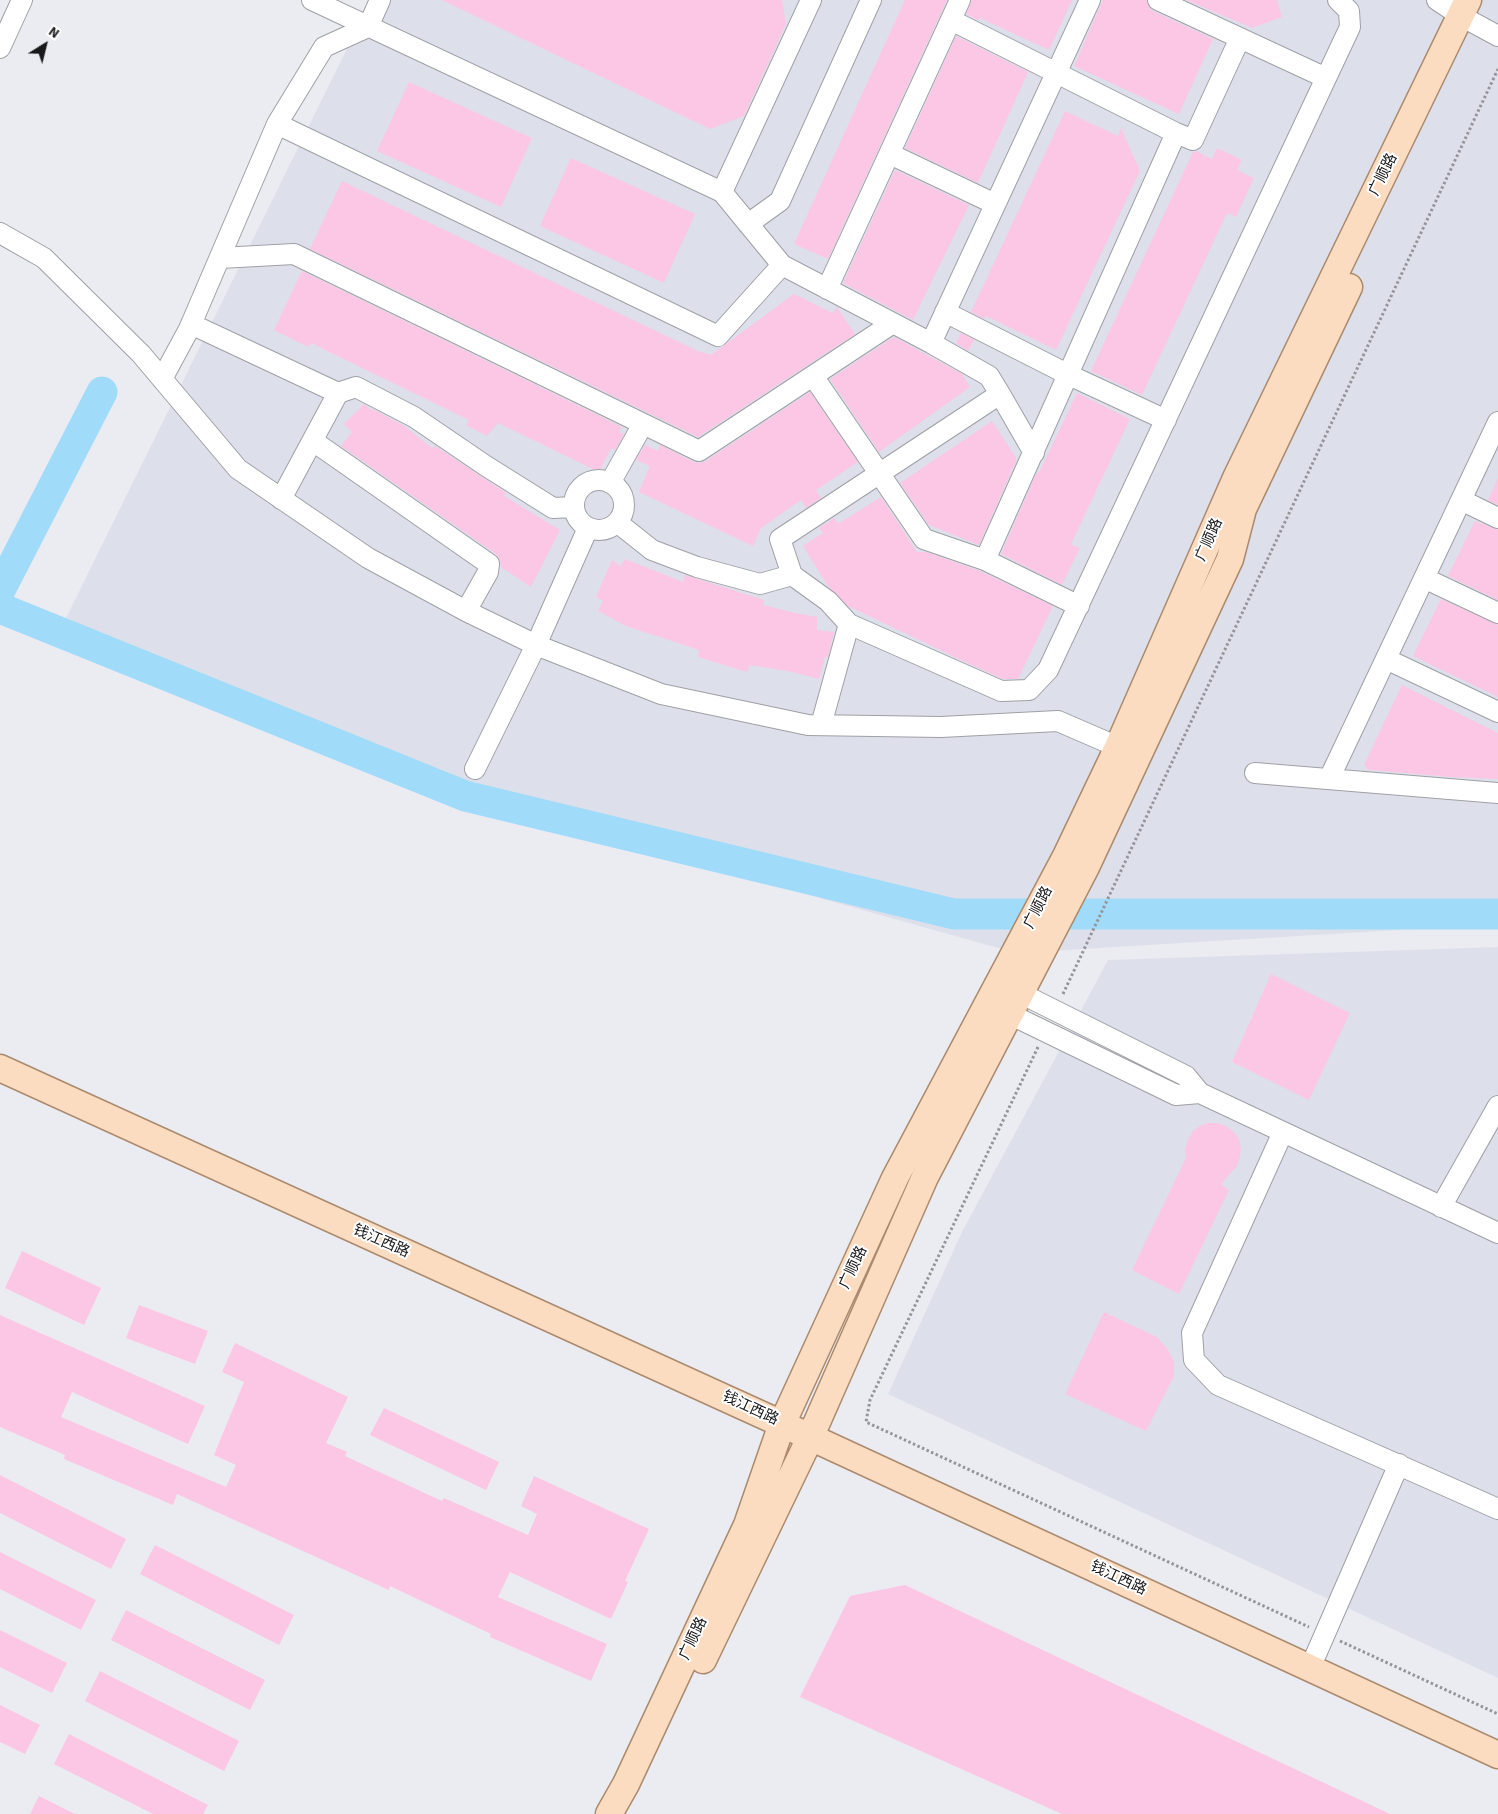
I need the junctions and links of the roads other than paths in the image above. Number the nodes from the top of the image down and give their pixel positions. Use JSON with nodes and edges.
{"nodes":[{"id":1,"x":22,"y":0,"type":"edge"},
{"id":2,"x":312,"y":0,"type":"edge"},
{"id":3,"x":380,"y":0,"type":"edge"},
{"id":4,"x":810,"y":0,"type":"edge"},
{"id":5,"x":871,"y":0,"type":"edge"},
{"id":6,"x":960,"y":0,"type":"edge"},
{"id":7,"x":1090,"y":0,"type":"edge"},
{"id":8,"x":1158,"y":0,"type":"edge"},
{"id":9,"x":1338,"y":0,"type":"edge"},
{"id":10,"x":1437,"y":0,"type":"edge"},
{"id":11,"x":1486,"y":0,"type":"edge"},
{"id":12,"x":1468,"y":13,"type":"edge"},
{"id":13,"x":951,"y":20,"type":"junction"},
{"id":14,"x":368,"y":27,"type":"junction"},
{"id":15,"x":1498,"y":36,"type":"edge"},
{"id":16,"x":1240,"y":38,"type":"junction"},
{"id":17,"x":0,"y":48,"type":"edge"},
{"id":18,"x":1056,"y":73,"type":"junction"},
{"id":19,"x":1326,"y":78,"type":"junction"},
{"id":20,"x":277,"y":124,"type":"junction"},
{"id":21,"x":1176,"y":133,"type":"junction"},
{"id":22,"x":890,"y":154,"type":"junction"},
{"id":23,"x":722,"y":192,"type":"junction"},
{"id":24,"x":995,"y":204,"type":"junction"},
{"id":25,"x":748,"y":224,"type":"junction"},
{"id":26,"x":0,"y":233,"type":"edge"},
{"id":27,"x":220,"y":258,"type":"junction"},
{"id":28,"x":782,"y":265,"type":"junction"},
{"id":29,"x":827,"y":289,"type":"junction"},
{"id":30,"x":945,"y":312,"type":"junction"},
{"id":31,"x":893,"y":323,"type":"junction"},
{"id":32,"x":191,"y":324,"type":"junction"},
{"id":33,"x":931,"y":343,"type":"junction"},
{"id":34,"x":1069,"y":375,"type":"junction"},
{"id":35,"x":813,"y":376,"type":"junction"},
{"id":36,"x":162,"y":379,"type":"junction"},
{"id":37,"x":338,"y":393,"type":"junction"},
{"id":38,"x":1000,"y":394,"type":"junction"},
{"id":39,"x":1166,"y":420,"type":"junction"},
{"id":40,"x":643,"y":424,"type":"junction"},
{"id":41,"x":1497,"y":425,"type":"edge"},
{"id":42,"x":313,"y":441,"type":"junction"},
{"id":43,"x":1034,"y":453,"type":"junction"},
{"id":44,"x":878,"y":474,"type":"junction"},
{"id":45,"x":610,"y":482,"type":"junction"},
{"id":46,"x":281,"y":498,"type":"junction"},
{"id":47,"x":1461,"y":500,"type":"junction"},
{"id":48,"x":574,"y":507,"type":"junction"},
{"id":49,"x":1498,"y":518,"type":"edge"},
{"id":50,"x":618,"y":523,"type":"junction"},
{"id":51,"x":588,"y":528,"type":"junction"},
{"id":52,"x":985,"y":560,"type":"junction"},
{"id":53,"x":792,"y":575,"type":"junction"},
{"id":54,"x":1424,"y":578,"type":"junction"},
{"id":55,"x":1079,"y":606,"type":"junction"},
{"id":56,"x":466,"y":611,"type":"junction"},
{"id":57,"x":1498,"y":613,"type":"edge"},
{"id":58,"x":849,"y":624,"type":"junction"},
{"id":59,"x":536,"y":645,"type":"junction"},
{"id":60,"x":1386,"y":659,"type":"junction"},
{"id":61,"x":1498,"y":712,"type":"edge"},
{"id":62,"x":821,"y":725,"type":"junction"},
{"id":63,"x":1118,"y":747,"type":"junction"},
{"id":64,"x":475,"y":769,"type":"dead end"},
{"id":65,"x":1255,"y":773,"type":"dead end"},
{"id":66,"x":1329,"y":779,"type":"junction"},
{"id":67,"x":1498,"y":793,"type":"edge"},
{"id":68,"x":1076,"y":862,"type":"junction"},
{"id":69,"x":1005,"y":999,"type":"junction"},
{"id":70,"x":0,"y":1068,"type":"edge"},
{"id":71,"x":1200,"y":1093,"type":"junction"},
{"id":72,"x":1498,"y":1106,"type":"edge"},
{"id":73,"x":1283,"y":1132,"type":"junction"},
{"id":74,"x":1441,"y":1207,"type":"junction"},
{"id":75,"x":1498,"y":1233,"type":"edge"},
{"id":76,"x":782,"y":1424,"type":"junction"},
{"id":77,"x":810,"y":1438,"type":"junction"},
{"id":78,"x":1399,"y":1464,"type":"junction"},
{"id":79,"x":1498,"y":1508,"type":"edge"},
{"id":80,"x":1310,"y":1668,"type":"junction"},
{"id":81,"x":1498,"y":1755,"type":"edge"},
{"id":82,"x":609,"y":1814,"type":"edge"},
{"id":83,"x":629,"y":1814,"type":"edge"}],
"edges":[{"from":1,"to":17,"type":"street"},
{"from":2,"to":14,"type":"street"},
{"from":3,"to":14,"type":"street"},
{"from":4,"to":23,"type":"street"},
{"from":5,"to":25,"type":"street"},
{"from":6,"to":13,"type":"street"},
{"from":7,"to":18,"type":"street"},
{"from":8,"to":16,"type":"street"},
{"from":9,"to":19,"type":"street"},
{"from":10,"to":12,"type":"street"},
{"from":11,"to":12,"type":"main road","name":"广顺路"},
{"from":12,"to":15,"type":"street"},
{"from":12,"to":63,"type":"main road","name":"广顺路"},
{"from":12,"to":68,"type":"main road","name":"广顺路"},
{"from":13,"to":18,"type":"street"},
{"from":13,"to":22,"type":"street"},
{"from":14,"to":20,"type":"street"},
{"from":14,"to":23,"type":"street"},
{"from":16,"to":19,"type":"street"},
{"from":16,"to":21,"type":"street"},
{"from":18,"to":21,"type":"street"},
{"from":18,"to":24,"type":"street"},
{"from":19,"to":39,"type":"street"},
{"from":20,"to":27,"type":"street"},
{"from":20,"to":28,"type":"street"},
{"from":21,"to":34,"type":"street"},
{"from":22,"to":24,"type":"street"},
{"from":22,"to":29,"type":"street"},
{"from":23,"to":25,"type":"street"},
{"from":24,"to":30,"type":"street"},
{"from":25,"to":28,"type":"street"},
{"from":26,"to":36,"type":"street"},
{"from":27,"to":32,"type":"street"},
{"from":27,"to":40,"type":"street"},
{"from":28,"to":29,"type":"street"},
{"from":29,"to":31,"type":"street"},
{"from":30,"to":33,"type":"street"},
{"from":30,"to":34,"type":"street"},
{"from":31,"to":33,"type":"street"},
{"from":31,"to":35,"type":"street"},
{"from":32,"to":36,"type":"street"},
{"from":32,"to":37,"type":"street"},
{"from":33,"to":38,"type":"street"},
{"from":34,"to":39,"type":"street"},
{"from":34,"to":43,"type":"street"},
{"from":35,"to":40,"type":"street"},
{"from":35,"to":44,"type":"street"},
{"from":36,"to":46,"type":"street"},
{"from":37,"to":42,"type":"street"},
{"from":37,"to":48,"type":"street"},
{"from":38,"to":43,"type":"street"},
{"from":38,"to":44,"type":"street"},
{"from":39,"to":55,"type":"street"},
{"from":40,"to":45,"type":"street"},
{"from":41,"to":47,"type":"street"},
{"from":42,"to":46,"type":"street"},
{"from":42,"to":56,"type":"street"},
{"from":43,"to":52,"type":"street"},
{"from":44,"to":52,"type":"street"},
{"from":44,"to":53,"type":"street"},
{"from":45,"to":48,"type":"street"},
{"from":45,"to":50,"type":"street"},
{"from":46,"to":56,"type":"street"},
{"from":47,"to":49,"type":"street"},
{"from":47,"to":54,"type":"street"},
{"from":48,"to":51,"type":"street"},
{"from":50,"to":51,"type":"street"},
{"from":50,"to":53,"type":"street"},
{"from":51,"to":59,"type":"street"},
{"from":52,"to":55,"type":"street"},
{"from":53,"to":58,"type":"street"},
{"from":54,"to":57,"type":"street"},
{"from":54,"to":60,"type":"street"},
{"from":55,"to":58,"type":"street"},
{"from":56,"to":59,"type":"street"},
{"from":58,"to":62,"type":"street"},
{"from":59,"to":62,"type":"street"},
{"from":59,"to":64,"type":"street"},
{"from":60,"to":61,"type":"street"},
{"from":60,"to":66,"type":"street"},
{"from":62,"to":63,"type":"street"},
{"from":63,"to":68,"type":"main road","name":"广顺路"},
{"from":65,"to":66,"type":"street"},
{"from":66,"to":67,"type":"street"},
{"from":68,"to":69,"type":"main road","name":"广顺路"},
{"from":69,"to":71,"type":"street"},
{"from":69,"to":71,"type":"street"},
{"from":69,"to":76,"type":"main road","name":"广顺路"},
{"from":69,"to":77,"type":"main road","name":"广顺路"},
{"from":70,"to":76,"type":"main road","name":"钱江西路"},
{"from":71,"to":73,"type":"street"},
{"from":72,"to":74,"type":"street"},
{"from":73,"to":74,"type":"street"},
{"from":73,"to":78,"type":"street"},
{"from":74,"to":75,"type":"street"},
{"from":76,"to":77,"type":"main road","name":"钱江西路"},
{"from":76,"to":82,"type":"main road","name":"广顺路"},
{"from":77,"to":80,"type":"main road","name":"钱江西路"},
{"from":77,"to":83,"type":"main road","name":"广顺路"},
{"from":78,"to":79,"type":"street"},
{"from":78,"to":80,"type":"street"},
{"from":80,"to":81,"type":"main road","name":"钱江西路"}]}
